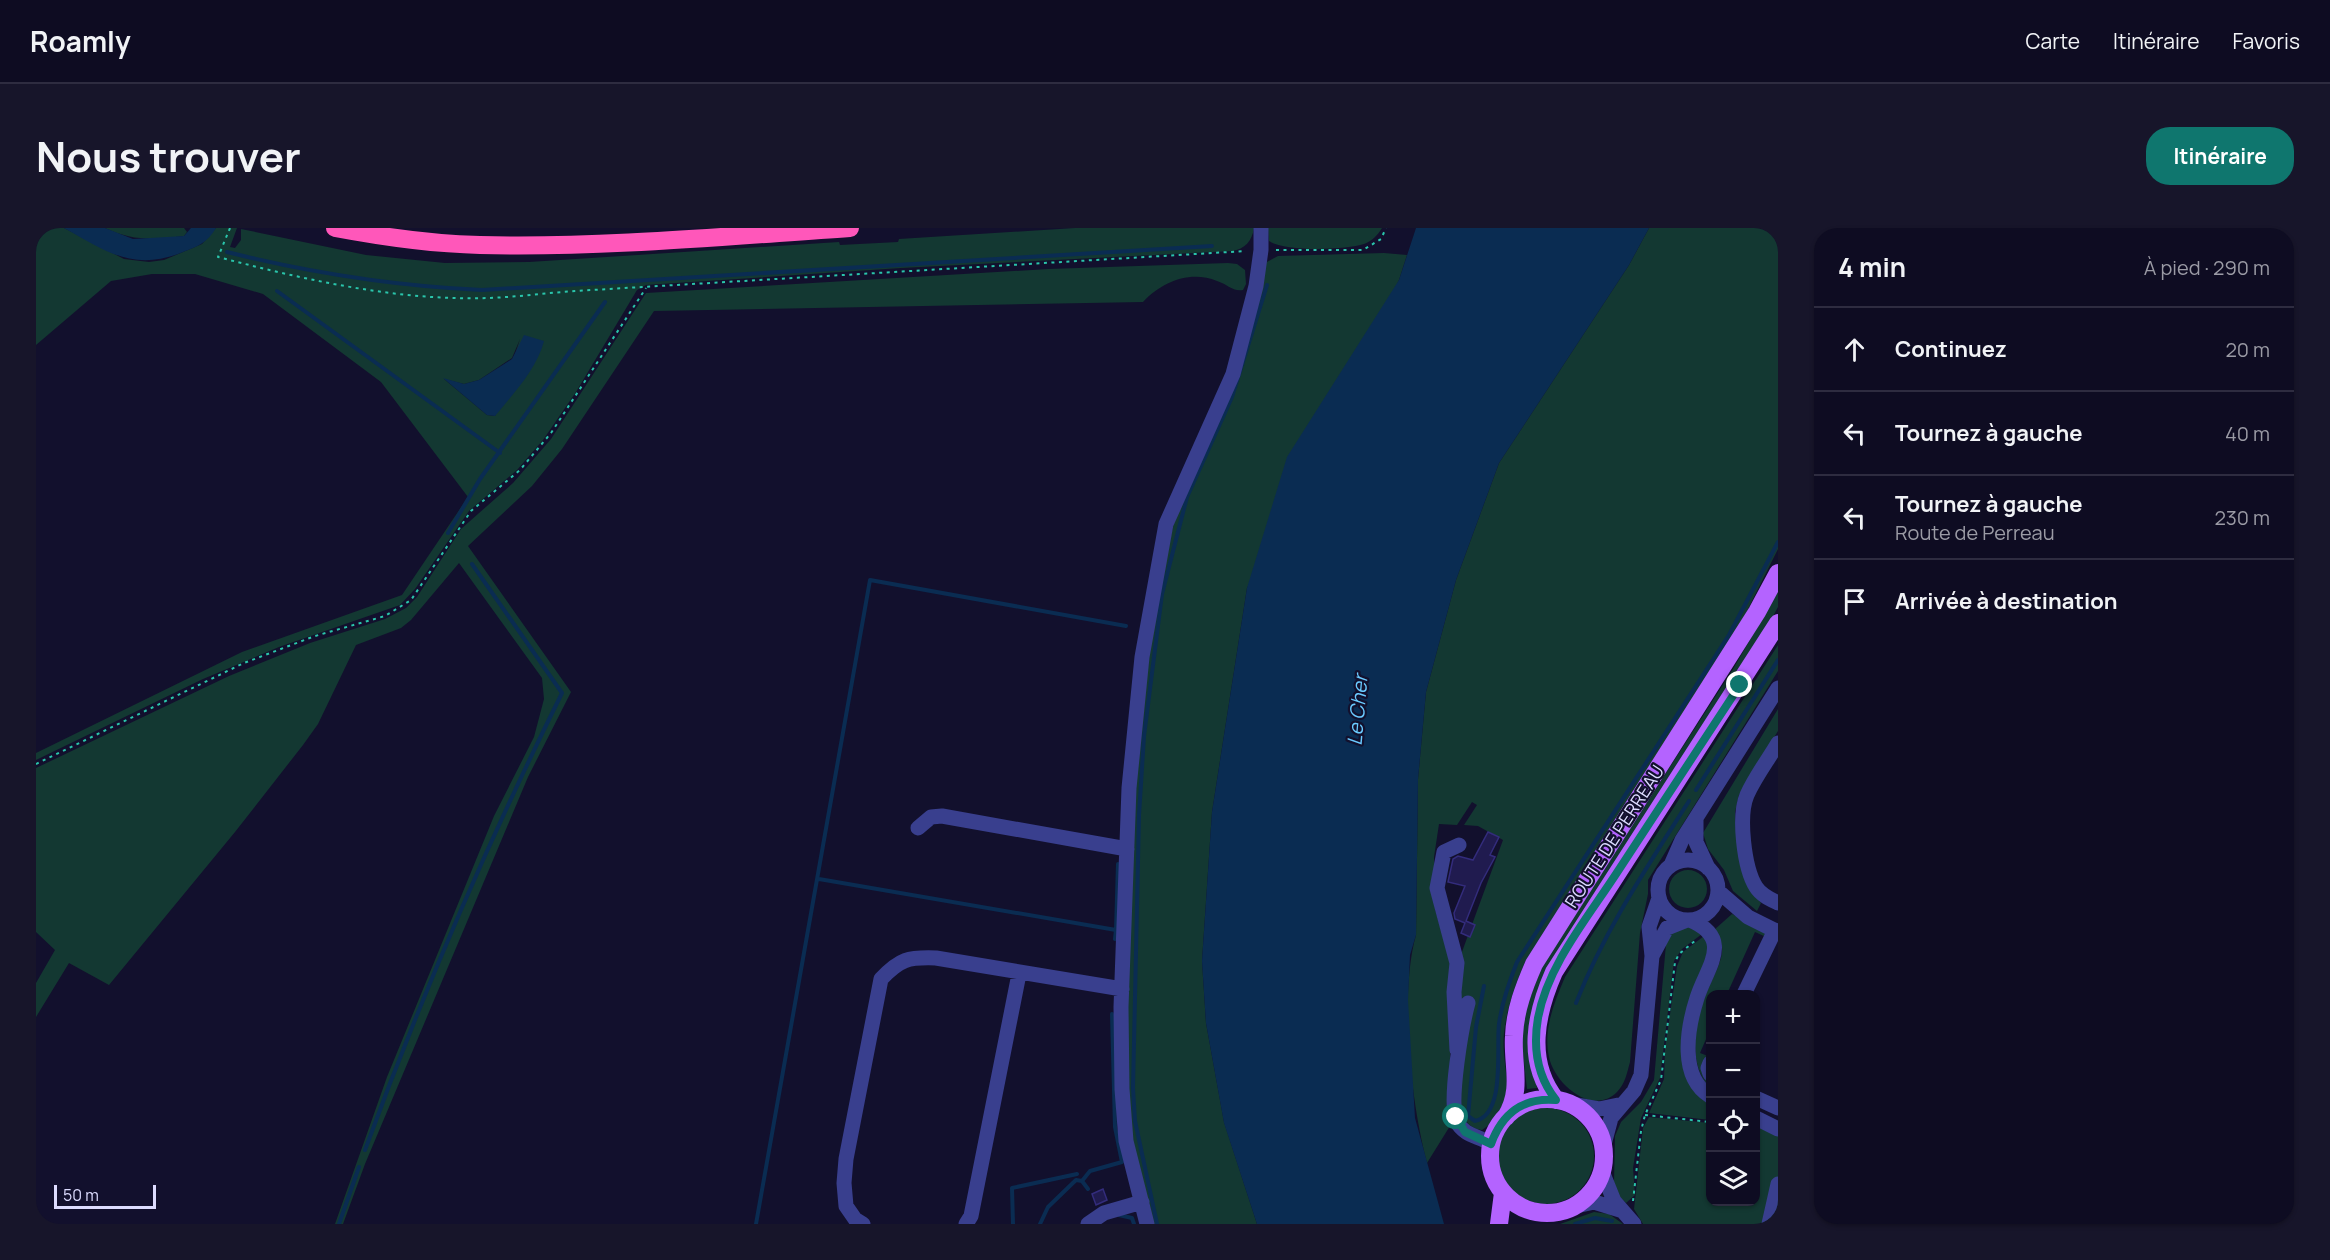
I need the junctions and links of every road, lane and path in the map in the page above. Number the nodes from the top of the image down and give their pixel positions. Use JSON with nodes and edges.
{"nodes":[{"id":1,"x":230,"y":228,"type":"edge"},
{"id":2,"x":335,"y":228,"type":"edge"},
{"id":3,"x":842,"y":228,"type":"edge"},
{"id":4,"x":850,"y":228,"type":"edge"},
{"id":5,"x":1261,"y":228,"type":"edge"},
{"id":6,"x":1386,"y":228,"type":"edge"},
{"id":7,"x":1261,"y":250,"type":"junction"},
{"id":8,"x":646,"y":288,"type":"junction"},
{"id":9,"x":1778,"y":573,"type":"edge"},
{"id":10,"x":1778,"y":623,"type":"edge"},
{"id":11,"x":1778,"y":688,"type":"edge"},
{"id":12,"x":1778,"y":743,"type":"edge"},
{"id":13,"x":36,"y":764,"type":"edge"},
{"id":14,"x":1696,"y":820,"type":"junction"},
{"id":15,"x":918,"y":828,"type":"dead end"},
{"id":16,"x":1459,"y":845,"type":"dead end"},
{"id":17,"x":1127,"y":849,"type":"junction"},
{"id":18,"x":1671,"y":865,"type":"junction"},
{"id":19,"x":1708,"y":868,"type":"junction"},
{"id":20,"x":1718,"y":891,"type":"junction"},
{"id":21,"x":1659,"y":898,"type":"junction"},
{"id":22,"x":1778,"y":903,"type":"edge"},
{"id":23,"x":1689,"y":920,"type":"junction"},
{"id":24,"x":1777,"y":931,"type":"edge"},
{"id":25,"x":1708,"y":932,"type":"junction"},
{"id":26,"x":1652,"y":956,"type":"junction"},
{"id":27,"x":1019,"y":974,"type":"junction"},
{"id":28,"x":1122,"y":990,"type":"junction"},
{"id":29,"x":1746,"y":990,"type":"edge"},
{"id":30,"x":1468,"y":1003,"type":"dead end"},
{"id":31,"x":1457,"y":1050,"type":"junction"},
{"id":32,"x":1706,"y":1092,"type":"edge"},
{"id":33,"x":1760,"y":1100,"type":"edge"},
{"id":34,"x":1564,"y":1102,"type":"junction"},
{"id":35,"x":1623,"y":1104,"type":"junction"},
{"id":36,"x":1778,"y":1108,"type":"edge"},
{"id":37,"x":1645,"y":1115,"type":"junction"},
{"id":38,"x":1506,"y":1117,"type":"junction"},
{"id":39,"x":1760,"y":1120,"type":"edge"},
{"id":40,"x":1706,"y":1122,"type":"edge"},
{"id":41,"x":1778,"y":1129,"type":"edge"},
{"id":42,"x":1491,"y":1144,"type":"junction"},
{"id":43,"x":1604,"y":1148,"type":"junction"},
{"id":44,"x":1602,"y":1171,"type":"junction"},
{"id":45,"x":1778,"y":1184,"type":"edge"},
{"id":46,"x":1503,"y":1193,"type":"junction"},
{"id":47,"x":1142,"y":1202,"type":"junction"},
{"id":48,"x":1572,"y":1207,"type":"junction"},
{"id":49,"x":1626,"y":1216,"type":"edge"},
{"id":50,"x":1535,"y":1218,"type":"edge"},
{"id":51,"x":1772,"y":1223,"type":"edge"},
{"id":52,"x":863,"y":1224,"type":"edge"},
{"id":53,"x":966,"y":1224,"type":"edge"},
{"id":54,"x":1088,"y":1224,"type":"edge"},
{"id":55,"x":1147,"y":1224,"type":"edge"},
{"id":56,"x":1499,"y":1224,"type":"edge"}],
"edges":[{"from":1,"to":8,"type":"path"},
{"from":2,"to":3,"type":"highway"},
{"from":3,"to":4,"type":"highway"},
{"from":5,"to":7,"type":"street"},
{"from":6,"to":7,"type":"path"},
{"from":7,"to":8,"type":"path"},
{"from":7,"to":17,"type":"street"},
{"from":8,"to":13,"type":"path"},
{"from":9,"to":38,"type":"main road","name":"ROUTE DE PERREAU"},
{"from":10,"to":34,"type":"main road","name":"ROUTE DE PERREAU"},
{"from":11,"to":14,"type":"street"},
{"from":12,"to":22,"type":"street"},
{"from":14,"to":18,"type":"street"},
{"from":14,"to":19,"type":"street"},
{"from":15,"to":17,"type":"street"},
{"from":16,"to":31,"type":"street"},
{"from":17,"to":28,"type":"street"},
{"from":18,"to":19,"type":"street"},
{"from":18,"to":21,"type":"street"},
{"from":19,"to":20,"type":"street"},
{"from":20,"to":23,"type":"street"},
{"from":20,"to":24,"type":"street"},
{"from":21,"to":23,"type":"street"},
{"from":21,"to":26,"type":"street"},
{"from":23,"to":25,"type":"street"},
{"from":23,"to":26,"type":"street"},
{"from":24,"to":29,"type":"street"},
{"from":25,"to":32,"type":"street"},
{"from":25,"to":37,"type":"path"},
{"from":26,"to":35,"type":"street"},
{"from":27,"to":28,"type":"street"},
{"from":27,"to":52,"type":"street"},
{"from":27,"to":53,"type":"street"},
{"from":28,"to":47,"type":"street"},
{"from":30,"to":31,"type":"street"},
{"from":31,"to":42,"type":"street"},
{"from":33,"to":36,"type":"street"},
{"from":34,"to":35,"type":"street"},
{"from":34,"to":38,"type":"main road"},
{"from":34,"to":43,"type":"main road"},
{"from":35,"to":43,"type":"street"},
{"from":37,"to":40,"type":"path"},
{"from":37,"to":49,"type":"path"},
{"from":38,"to":42,"type":"main road"},
{"from":39,"to":41,"type":"street"},
{"from":42,"to":46,"type":"main road"},
{"from":43,"to":44,"type":"main road"},
{"from":44,"to":48,"type":"main road"},
{"from":44,"to":49,"type":"street"},
{"from":45,"to":51,"type":"street"},
{"from":46,"to":50,"type":"main road"},
{"from":46,"to":56,"type":"main road"},
{"from":47,"to":54,"type":"street"},
{"from":47,"to":55,"type":"street"},
{"from":48,"to":49,"type":"street"},
{"from":48,"to":50,"type":"main road"}]}
